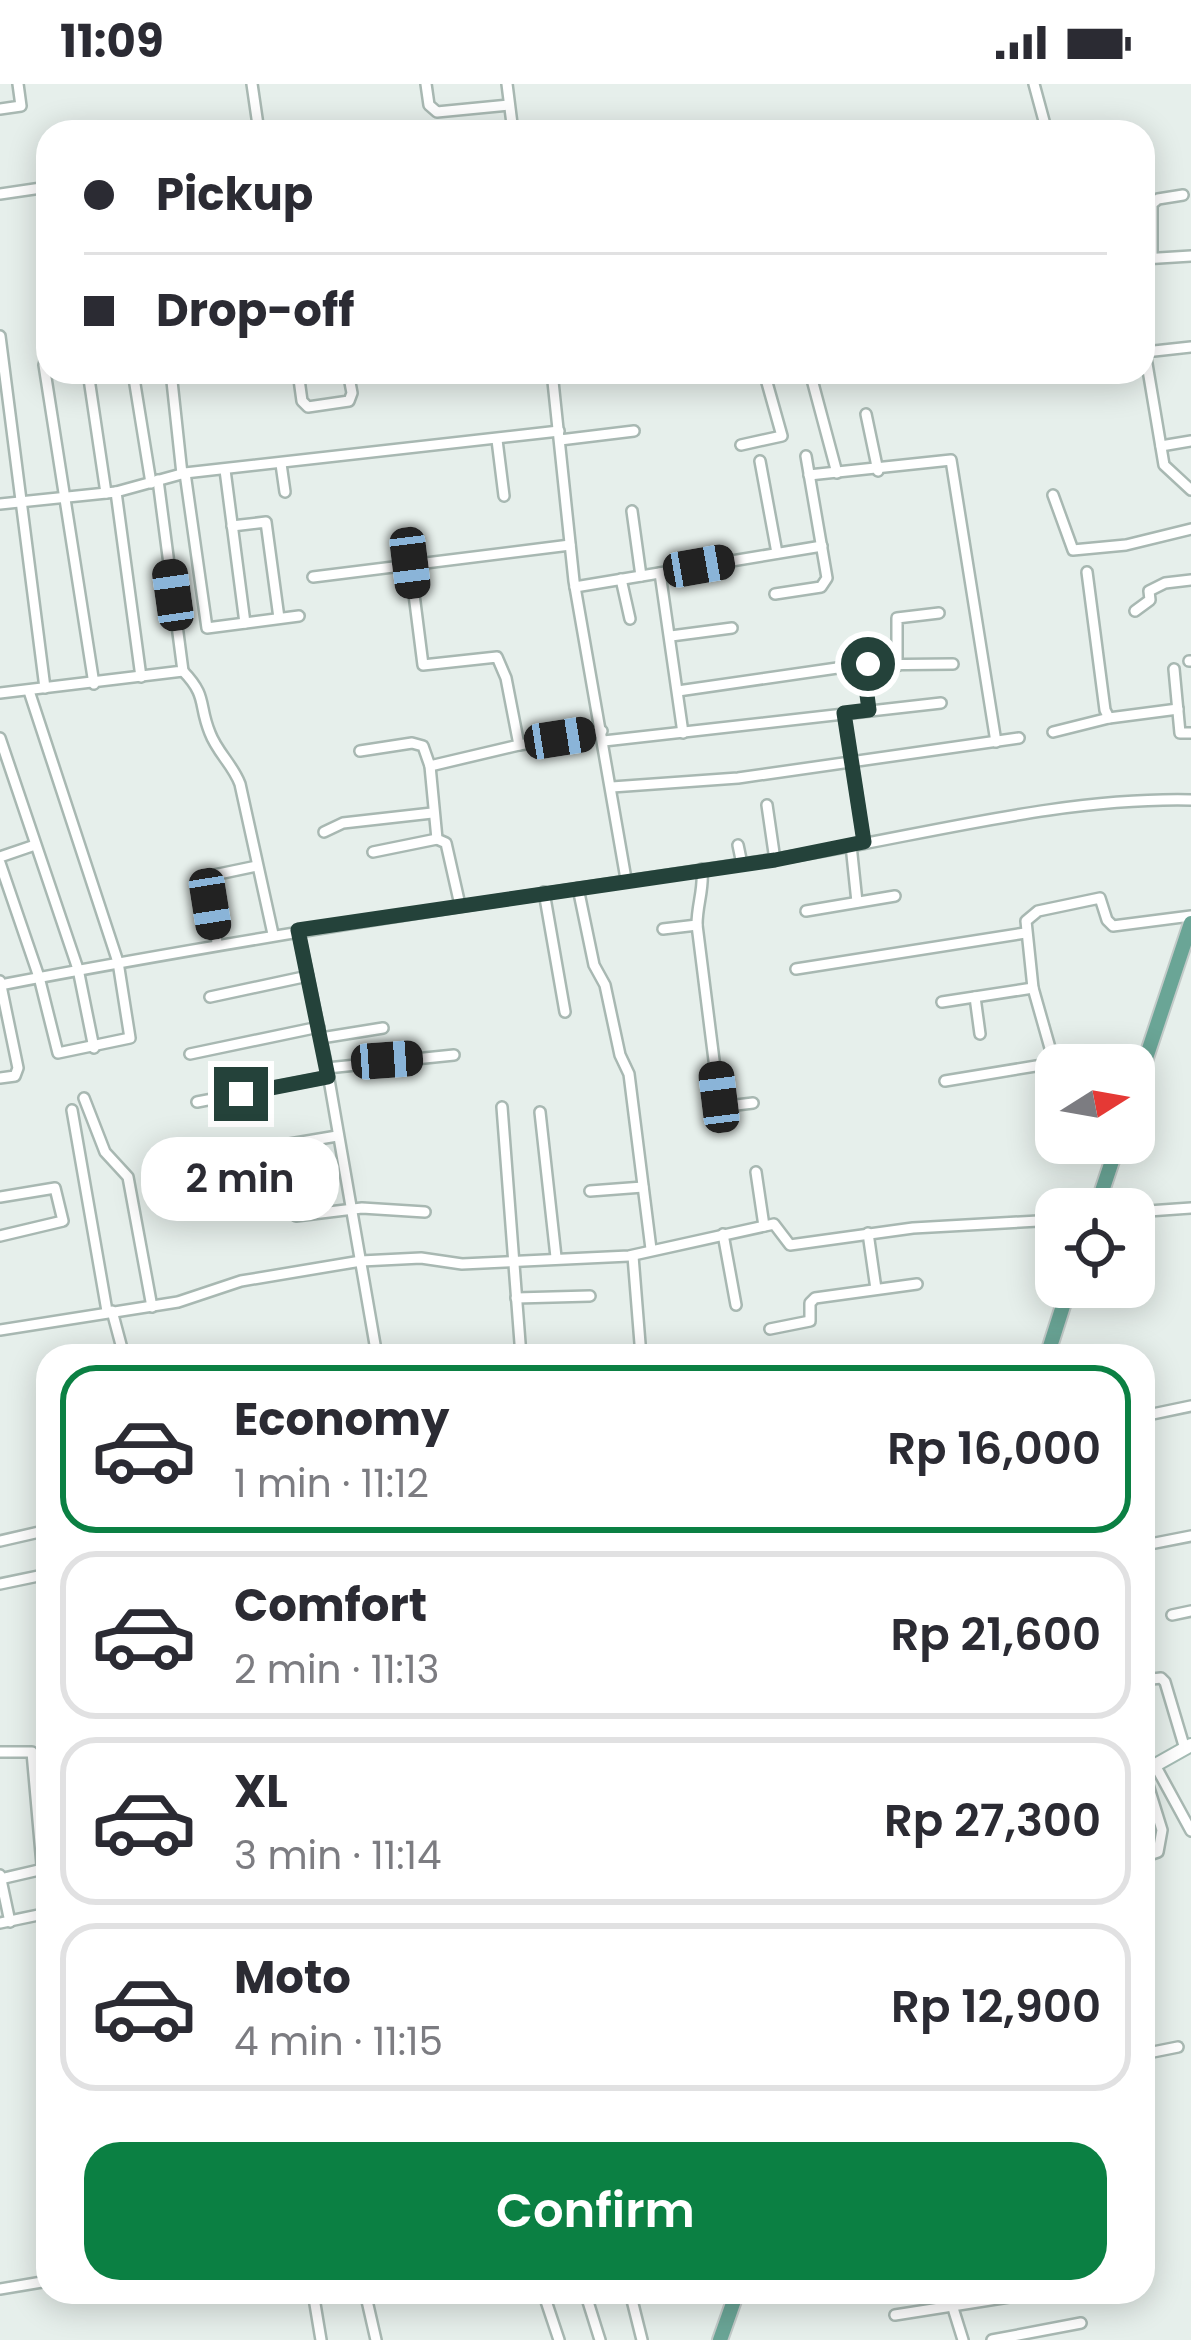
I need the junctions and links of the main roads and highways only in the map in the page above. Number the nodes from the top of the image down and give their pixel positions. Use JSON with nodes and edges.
{"nodes":[{"id":1,"x":1191,"y":919,"type":"edge"},
{"id":2,"x":1148,"y":1044,"type":"edge"},
{"id":3,"x":1062,"y":1308,"type":"edge"},
{"id":4,"x":1051,"y":1344,"type":"edge"},
{"id":5,"x":1188,"y":1747,"type":"edge"},
{"id":6,"x":1155,"y":1766,"type":"edge"},
{"id":7,"x":732,"y":2304,"type":"edge"},
{"id":8,"x":719,"y":2340,"type":"edge"}],
"edges":[{"from":1,"to":2,"type":"main road"},
{"from":3,"to":4,"type":"main road"},
{"from":5,"to":6,"type":"main road"},
{"from":7,"to":8,"type":"main road"}]}
